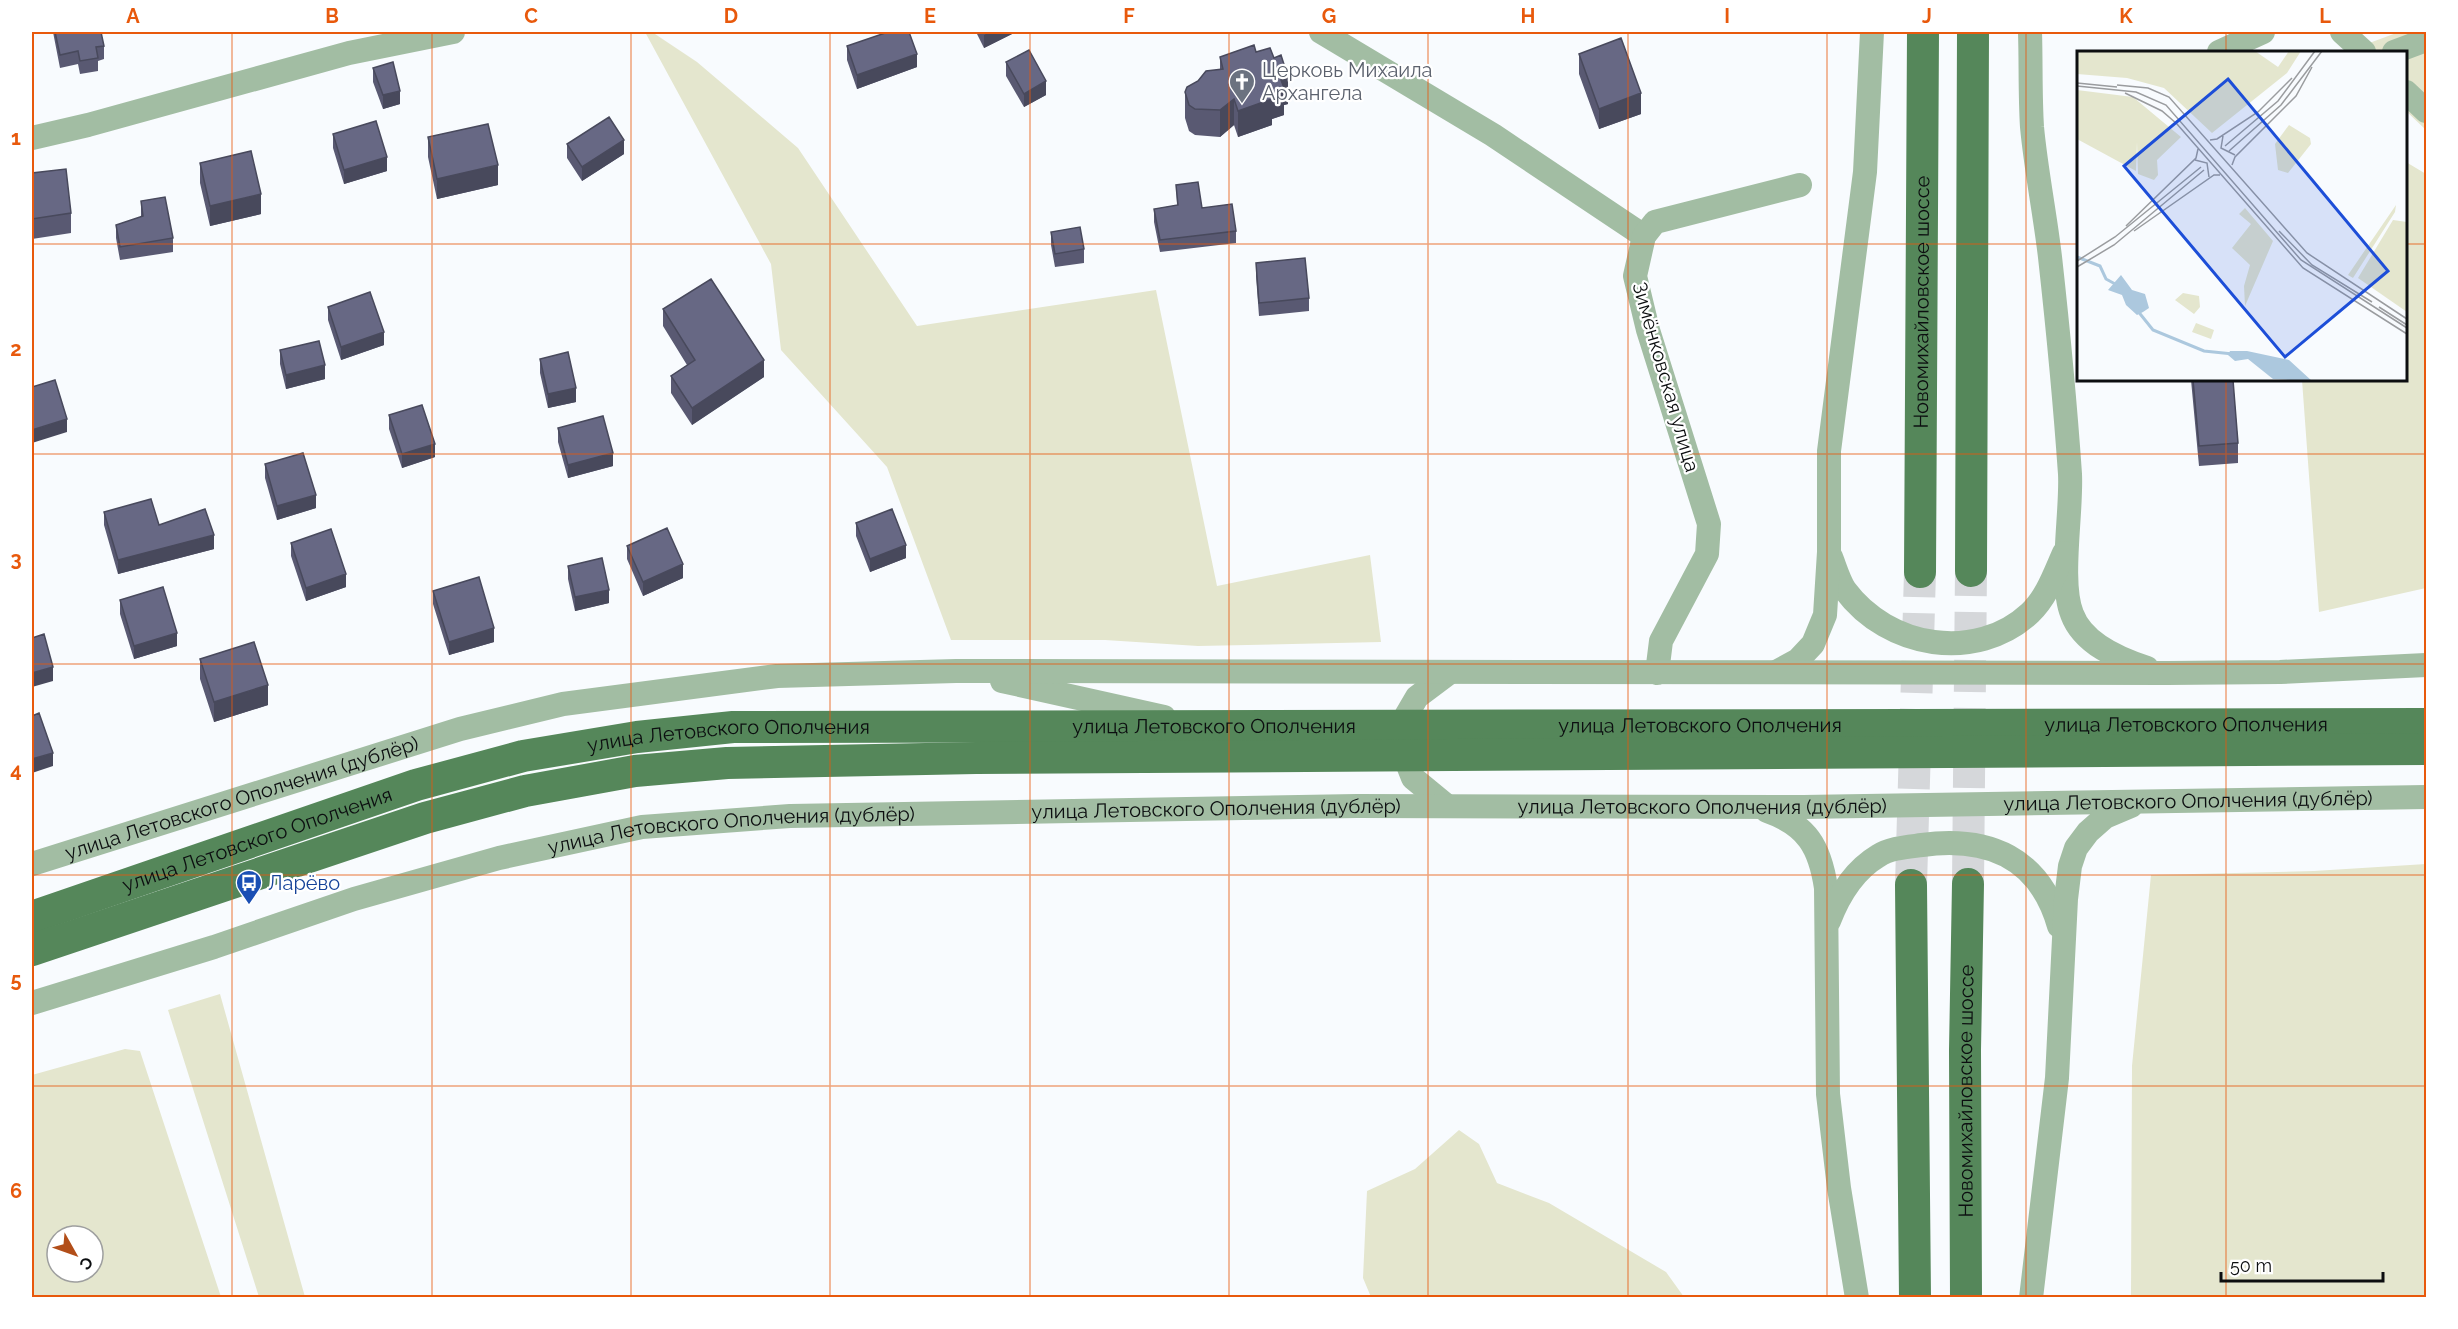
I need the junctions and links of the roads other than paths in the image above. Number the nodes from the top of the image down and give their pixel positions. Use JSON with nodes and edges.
{"nodes":[{"id":1,"x":453,"y":32,"type":"edge"},
{"id":2,"x":1321,"y":32,"type":"edge"},
{"id":3,"x":1872,"y":32,"type":"edge"},
{"id":4,"x":1923,"y":32,"type":"edge"},
{"id":5,"x":1973,"y":32,"type":"edge"},
{"id":6,"x":2030,"y":32,"type":"edge"},
{"id":7,"x":2264,"y":32,"type":"edge"},
{"id":8,"x":2342,"y":32,"type":"edge"},
{"id":9,"x":2427,"y":40,"type":"edge"},
{"id":10,"x":2221,"y":51,"type":"edge"},
{"id":11,"x":2363,"y":51,"type":"edge"},
{"id":12,"x":2397,"y":51,"type":"edge"},
{"id":13,"x":2407,"y":93,"type":"edge"},
{"id":14,"x":2427,"y":111,"type":"edge"},
{"id":15,"x":32,"y":138,"type":"edge"},
{"id":16,"x":1800,"y":185,"type":"dead end"},
{"id":17,"x":1644,"y":236,"type":"junction"},
{"id":18,"x":2068,"y":542,"type":"junction"},
{"id":19,"x":1829,"y":552,"type":"junction"},
{"id":20,"x":1971,"y":571,"type":"tunnel mouth"},
{"id":21,"x":1920,"y":572,"type":"tunnel mouth"},
{"id":22,"x":2427,"y":665,"type":"edge"},
{"id":23,"x":956,"y":671,"type":"junction"},
{"id":24,"x":1658,"y":673,"type":"junction"},
{"id":25,"x":1770,"y":673,"type":"junction"},
{"id":26,"x":2167,"y":673,"type":"junction"},
{"id":27,"x":1449,"y":674,"type":"junction"},
{"id":28,"x":2427,"y":724,"type":"edge"},
{"id":29,"x":1211,"y":728,"type":"junction"},
{"id":30,"x":1402,"y":741,"type":"junction"},
{"id":31,"x":2427,"y":749,"type":"edge"},
{"id":32,"x":2427,"y":797,"type":"edge"},
{"id":33,"x":2154,"y":802,"type":"junction"},
{"id":34,"x":1447,"y":806,"type":"junction"},
{"id":35,"x":1755,"y":807,"type":"junction"},
{"id":36,"x":32,"y":864,"type":"edge"},
{"id":37,"x":1968,"y":884,"type":"tunnel mouth"},
{"id":38,"x":1911,"y":885,"type":"tunnel mouth"},
{"id":39,"x":32,"y":917,"type":"edge"},
{"id":40,"x":1826,"y":927,"type":"junction"},
{"id":41,"x":2065,"y":946,"type":"junction"},
{"id":42,"x":32,"y":950,"type":"edge"},
{"id":43,"x":32,"y":1003,"type":"edge"},
{"id":44,"x":1857,"y":1298,"type":"edge"},
{"id":45,"x":1915,"y":1298,"type":"edge"},
{"id":46,"x":1966,"y":1298,"type":"edge"},
{"id":47,"x":2031,"y":1298,"type":"edge"}],
"edges":[{"from":1,"to":15,"type":"street"},
{"from":2,"to":17,"type":"street"},
{"from":3,"to":19,"type":"street"},
{"from":4,"to":21,"type":"main road","name":"Новомихайловское шоссе"},
{"from":5,"to":20,"type":"main road"},
{"from":6,"to":18,"type":"street"},
{"from":7,"to":10,"type":"street"},
{"from":8,"to":11,"type":"street"},
{"from":9,"to":12,"type":"street"},
{"from":13,"to":14,"type":"street"},
{"from":16,"to":17,"type":"street"},
{"from":17,"to":24,"type":"street","name":"Зимёнковская улица"},
{"from":18,"to":19,"type":"street"},
{"from":18,"to":26,"type":"street"},
{"from":19,"to":25,"type":"street"},
{"from":22,"to":26,"type":"street","name":"улица Летовского Ополчения (дублёр)"},
{"from":23,"to":27,"type":"street","name":"улица Летовского Ополчения (дублёр)"},
{"from":23,"to":29,"type":"street"},
{"from":23,"to":36,"type":"street","name":"улица Летовского Ополчения (дублёр)"},
{"from":24,"to":25,"type":"street","name":"улица Летовского Ополчения (дублёр)"},
{"from":24,"to":27,"type":"street","name":"улица Летовского Ополчения (дублёр)"},
{"from":25,"to":26,"type":"street","name":"улица Летовского Ополчения (дублёр)"},
{"from":27,"to":30,"type":"street"},
{"from":28,"to":30,"type":"main road","name":"улица Летовского Ополчения"},
{"from":29,"to":30,"type":"main road","name":"улица Летовского Ополчения"},
{"from":29,"to":39,"type":"main road","name":"улица Летовского Ополчения"},
{"from":30,"to":31,"type":"main road","name":"улица Летовского Ополчения"},
{"from":30,"to":34,"type":"street"},
{"from":30,"to":42,"type":"main road","name":"улица Летовского Ополчения"},
{"from":32,"to":33,"type":"street","name":"улица Летовского Ополчения (дублёр)"},
{"from":33,"to":35,"type":"street","name":"улица Летовского Ополчения (дублёр)"},
{"from":33,"to":41,"type":"street"},
{"from":34,"to":35,"type":"street","name":"улица Летовского Ополчения (дублёр)"},
{"from":34,"to":43,"type":"street","name":"улица Летовского Ополчения (дублёр)"},
{"from":35,"to":40,"type":"street"},
{"from":37,"to":46,"type":"main road","name":"Новомихайловское шоссе"},
{"from":38,"to":45,"type":"main road"},
{"from":40,"to":41,"type":"street"},
{"from":40,"to":44,"type":"street"},
{"from":41,"to":47,"type":"street"}]}
